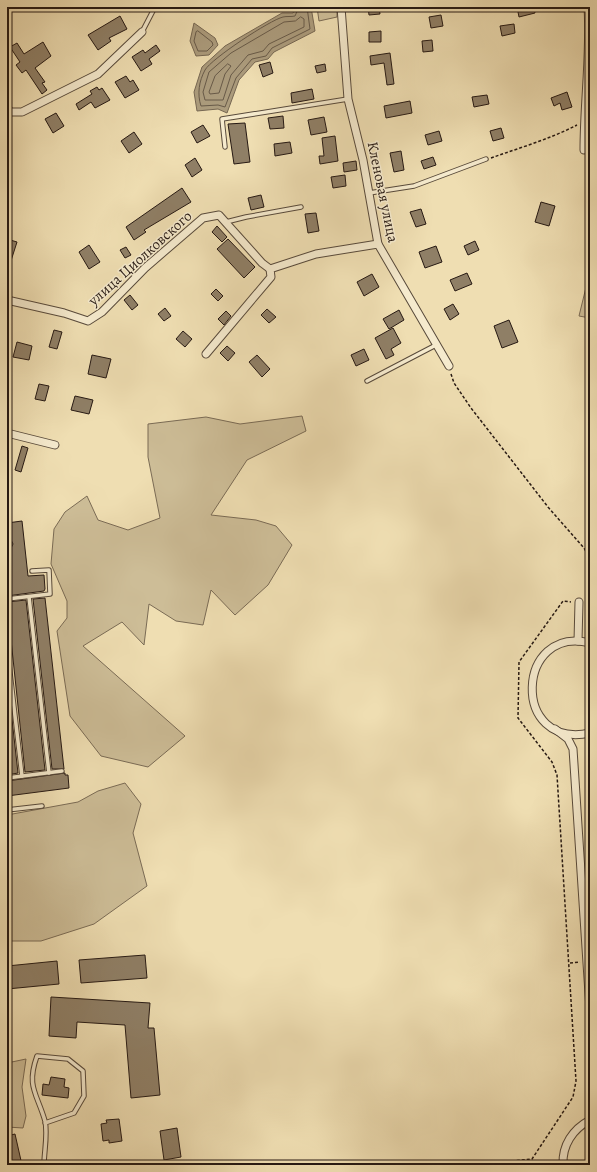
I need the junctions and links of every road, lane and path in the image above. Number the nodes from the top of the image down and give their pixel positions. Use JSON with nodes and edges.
{"nodes":[{"id":1,"x":155,"y":7,"type":"edge"},
{"id":2,"x":341,"y":7,"type":"edge"},
{"id":3,"x":588,"y":7,"type":"edge"},
{"id":4,"x":142,"y":32,"type":"joint"},
{"id":5,"x":348,"y":99,"type":"junction"},
{"id":6,"x":7,"y":107,"type":"edge"},
{"id":7,"x":584,"y":121,"type":"junction"},
{"id":8,"x":225,"y":147,"type":"dead end"},
{"id":9,"x":584,"y":150,"type":"dead end"},
{"id":10,"x":486,"y":159,"type":"joint"},
{"id":11,"x":368,"y":193,"type":"junction"},
{"id":12,"x":301,"y":207,"type":"dead end"},
{"id":13,"x":226,"y":222,"type":"junction"},
{"id":14,"x":378,"y":244,"type":"junction"},
{"id":15,"x":270,"y":269,"type":"junction"},
{"id":16,"x":7,"y":300,"type":"edge"},
{"id":17,"x":437,"y":344,"type":"junction"},
{"id":18,"x":206,"y":354,"type":"dead end"},
{"id":19,"x":449,"y":366,"type":"joint"},
{"id":20,"x":367,"y":381,"type":"dead end"},
{"id":21,"x":7,"y":433,"type":"edge"},
{"id":22,"x":55,"y":445,"type":"dead end"},
{"id":23,"x":590,"y":559,"type":"edge"},
{"id":24,"x":32,"y":571,"type":"dead end"},
{"id":25,"x":29,"y":597,"type":"junction"},
{"id":26,"x":7,"y":599,"type":"edge"},
{"id":27,"x":579,"y":602,"type":"joint"},
{"id":28,"x":578,"y":641,"type":"junction"},
{"id":29,"x":590,"y":643,"type":"edge"},
{"id":30,"x":7,"y":647,"type":"edge"},
{"id":31,"x":555,"y":729,"type":"junction"},
{"id":32,"x":590,"y":733,"type":"edge"},
{"id":33,"x":62,"y":771,"type":"dead end"},
{"id":34,"x":49,"y":773,"type":"junction"},
{"id":35,"x":22,"y":776,"type":"junction"},
{"id":36,"x":7,"y":778,"type":"edge"},
{"id":37,"x":42,"y":806,"type":"dead end"},
{"id":38,"x":7,"y":810,"type":"edge"},
{"id":39,"x":590,"y":1009,"type":"edge"},
{"id":40,"x":590,"y":1120,"type":"edge"},
{"id":41,"x":45,"y":1123,"type":"junction"},
{"id":42,"x":44,"y":1165,"type":"edge"},
{"id":43,"x":472,"y":1165,"type":"edge"},
{"id":44,"x":563,"y":1165,"type":"edge"}],
"edges":[{"from":1,"to":4,"type":"lane"},
{"from":2,"to":5,"type":"street","name":"Кленовая улица"},
{"from":3,"to":7,"type":"street"},
{"from":4,"to":6,"type":"street"},
{"from":5,"to":8,"type":"lane"},
{"from":5,"to":11,"type":"street","name":"Кленовая улица"},
{"from":7,"to":9,"type":"street"},
{"from":7,"to":10,"type":"path"},
{"from":10,"to":11,"type":"lane"},
{"from":11,"to":14,"type":"street","name":"Кленовая улица"},
{"from":12,"to":13,"type":"lane"},
{"from":13,"to":15,"type":"street"},
{"from":13,"to":16,"type":"street","name":"улица Циолковского"},
{"from":14,"to":15,"type":"street"},
{"from":14,"to":17,"type":"street","name":"Кленовая улица"},
{"from":15,"to":18,"type":"street"},
{"from":17,"to":19,"type":"street","name":"Кленовая улица"},
{"from":17,"to":20,"type":"lane"},
{"from":19,"to":23,"type":"path"},
{"from":21,"to":22,"type":"street"},
{"from":24,"to":25,"type":"lane"},
{"from":25,"to":26,"type":"lane"},
{"from":25,"to":34,"type":"lane"},
{"from":27,"to":28,"type":"street"},
{"from":27,"to":43,"type":"path"},
{"from":28,"to":29,"type":"street"},
{"from":28,"to":31,"type":"street"},
{"from":30,"to":35,"type":"lane"},
{"from":31,"to":32,"type":"street"},
{"from":31,"to":39,"type":"street"},
{"from":33,"to":34,"type":"lane"},
{"from":34,"to":35,"type":"lane"},
{"from":35,"to":36,"type":"lane"},
{"from":37,"to":38,"type":"lane"},
{"from":40,"to":44,"type":"street"},
{"from":41,"to":41,"type":"lane"},
{"from":41,"to":42,"type":"lane"}]}
